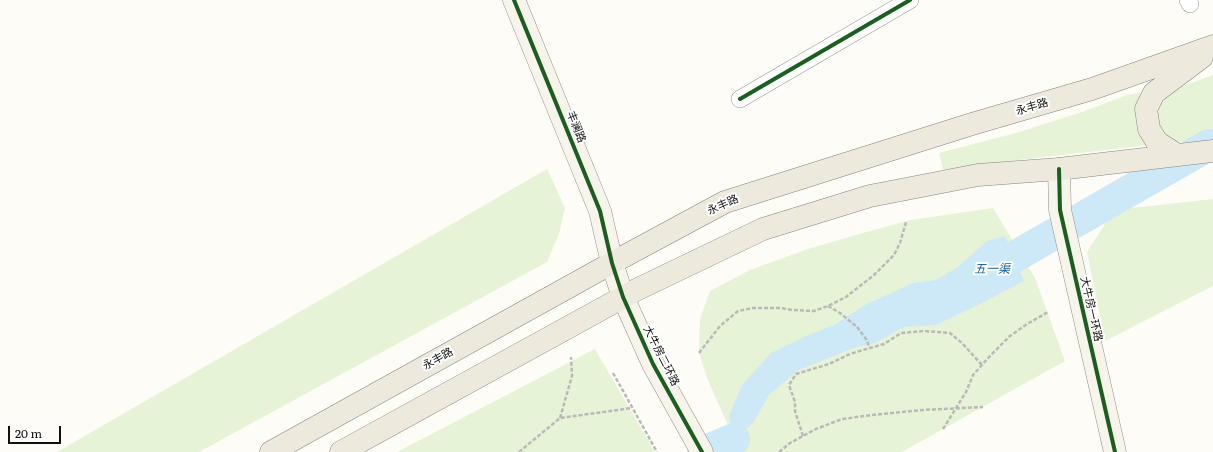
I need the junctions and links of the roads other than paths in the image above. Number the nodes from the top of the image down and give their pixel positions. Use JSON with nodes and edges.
{"nodes":[{"id":1,"x":514,"y":0,"type":"edge"},
{"id":2,"x":910,"y":0,"type":"edge"},
{"id":3,"x":1213,"y":47,"type":"edge"},
{"id":4,"x":740,"y":99,"type":"dead end"},
{"id":5,"x":1213,"y":150,"type":"edge"},
{"id":6,"x":1177,"y":155,"type":"junction"},
{"id":7,"x":1059,"y":169,"type":"junction"},
{"id":8,"x":612,"y":263,"type":"junction"},
{"id":9,"x":623,"y":297,"type":"junction"},
{"id":10,"x":271,"y":452,"type":"edge"},
{"id":11,"x":341,"y":452,"type":"edge"},
{"id":12,"x":702,"y":452,"type":"edge"},
{"id":13,"x":1115,"y":452,"type":"edge"}],
"edges":[{"from":1,"to":8,"type":"street","name":"丰澜路"},
{"from":2,"to":4,"type":"street"},
{"from":3,"to":6,"type":"main road"},
{"from":3,"to":8,"type":"main road","name":"永丰路"},
{"from":5,"to":6,"type":"main road"},
{"from":6,"to":7,"type":"main road"},
{"from":7,"to":9,"type":"main road"},
{"from":7,"to":13,"type":"street","name":"大牛房一环路"},
{"from":8,"to":9,"type":"street","name":"大牛房二环路"},
{"from":8,"to":10,"type":"main road","name":"永丰路"},
{"from":9,"to":11,"type":"main road"},
{"from":9,"to":12,"type":"street","name":"大牛房二环路"}]}
